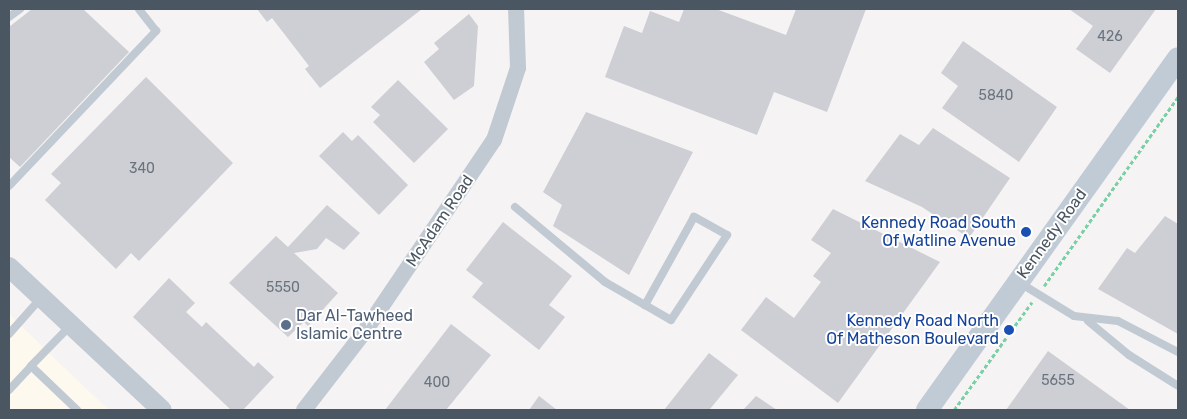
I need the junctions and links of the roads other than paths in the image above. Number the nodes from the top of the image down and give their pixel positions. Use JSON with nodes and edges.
{"nodes":[{"id":1,"x":20,"y":9,"type":"edge"},
{"id":2,"x":139,"y":9,"type":"edge"},
{"id":3,"x":516,"y":9,"type":"edge"},
{"id":4,"x":9,"y":17,"type":"edge"},
{"id":5,"x":1178,"y":58,"type":"edge"},
{"id":6,"x":9,"y":186,"type":"edge"},
{"id":7,"x":515,"y":208,"type":"dead end"},
{"id":8,"x":9,"y":267,"type":"edge"},
{"id":9,"x":1018,"y":282,"type":"junction"},
{"id":10,"x":42,"y":297,"type":"junction"},
{"id":11,"x":645,"y":305,"type":"junction"},
{"id":12,"x":1086,"y":320,"type":"junction"},
{"id":13,"x":71,"y":325,"type":"junction"},
{"id":14,"x":9,"y":334,"type":"edge"},
{"id":15,"x":1178,"y":352,"type":"edge"},
{"id":16,"x":31,"y":366,"type":"junction"},
{"id":17,"x":1178,"y":386,"type":"edge"},
{"id":18,"x":9,"y":390,"type":"edge"},
{"id":19,"x":77,"y":410,"type":"edge"},
{"id":20,"x":162,"y":410,"type":"edge"},
{"id":21,"x":304,"y":410,"type":"edge"},
{"id":22,"x":927,"y":410,"type":"edge"}],
"edges":[{"from":1,"to":4,"type":"lane"},
{"from":2,"to":6,"type":"lane"},
{"from":3,"to":21,"type":"street","name":"McAdam Road"},
{"from":5,"to":9,"type":"main road","name":"Kennedy Road"},
{"from":7,"to":11,"type":"lane"},
{"from":8,"to":10,"type":"street"},
{"from":9,"to":12,"type":"lane"},
{"from":9,"to":22,"type":"main road","name":"Kennedy Road"},
{"from":10,"to":13,"type":"street"},
{"from":10,"to":14,"type":"lane"},
{"from":11,"to":11,"type":"lane"},
{"from":12,"to":15,"type":"lane"},
{"from":12,"to":17,"type":"lane"},
{"from":13,"to":16,"type":"lane"},
{"from":13,"to":20,"type":"street"},
{"from":16,"to":18,"type":"lane"},
{"from":16,"to":19,"type":"lane"}]}
